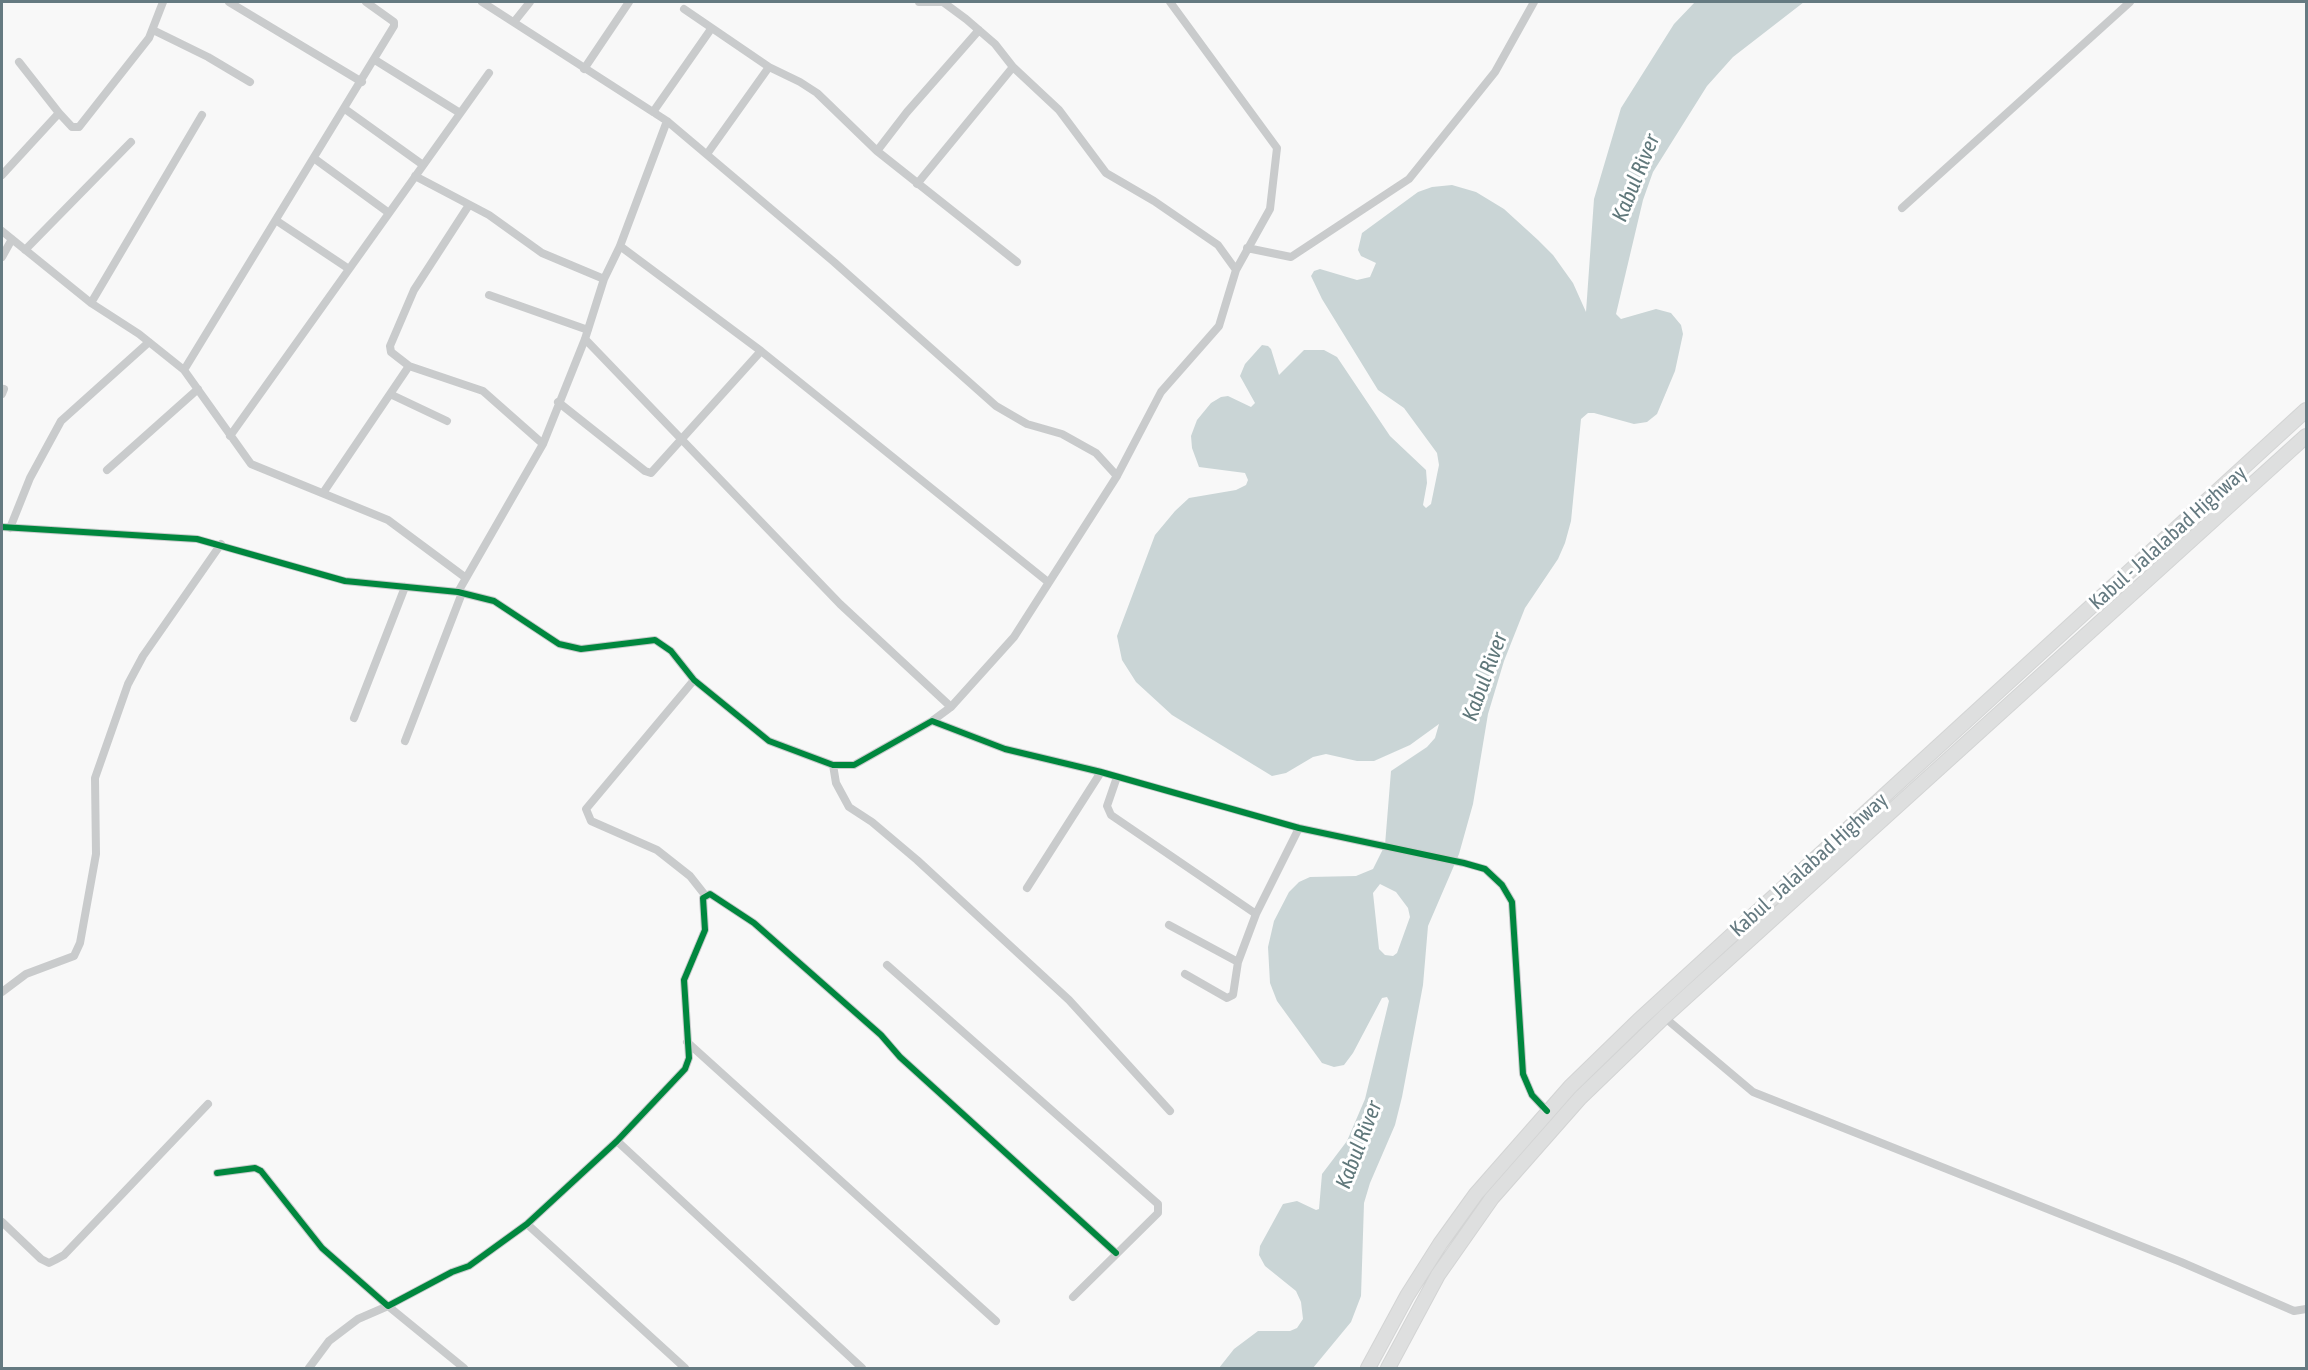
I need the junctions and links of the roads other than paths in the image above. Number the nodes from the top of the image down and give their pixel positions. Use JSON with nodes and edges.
{"nodes":[{"id":1,"x":163,"y":2,"type":"edge"},
{"id":2,"x":229,"y":2,"type":"edge"},
{"id":3,"x":366,"y":2,"type":"edge"},
{"id":4,"x":482,"y":2,"type":"edge"},
{"id":5,"x":530,"y":2,"type":"edge"},
{"id":6,"x":629,"y":2,"type":"edge"},
{"id":7,"x":919,"y":2,"type":"edge"},
{"id":8,"x":1170,"y":2,"type":"edge"},
{"id":9,"x":1534,"y":2,"type":"edge"},
{"id":10,"x":2130,"y":2,"type":"edge"},
{"id":11,"x":684,"y":9,"type":"dead end"},
{"id":12,"x":514,"y":22,"type":"junction"},
{"id":13,"x":711,"y":29,"type":"junction"},
{"id":14,"x":153,"y":30,"type":"junction"},
{"id":15,"x":979,"y":30,"type":"junction"},
{"id":16,"x":375,"y":60,"type":"junction"},
{"id":17,"x":19,"y":62,"type":"dead end"},
{"id":18,"x":769,"y":67,"type":"junction"},
{"id":19,"x":1013,"y":67,"type":"junction"},
{"id":20,"x":584,"y":69,"type":"junction"},
{"id":21,"x":489,"y":73,"type":"dead end"},
{"id":22,"x":250,"y":82,"type":"dead end"},
{"id":23,"x":362,"y":82,"type":"junction"},
{"id":24,"x":345,"y":109,"type":"junction"},
{"id":25,"x":652,"y":112,"type":"junction"},
{"id":26,"x":59,"y":113,"type":"junction"},
{"id":27,"x":460,"y":113,"type":"junction"},
{"id":28,"x":202,"y":115,"type":"dead end"},
{"id":29,"x":667,"y":121,"type":"junction"},
{"id":30,"x":131,"y":141,"type":"dead end"},
{"id":31,"x":877,"y":151,"type":"junction"},
{"id":32,"x":707,"y":154,"type":"junction"},
{"id":33,"x":315,"y":159,"type":"junction"},
{"id":34,"x":423,"y":165,"type":"junction"},
{"id":35,"x":2,"y":175,"type":"edge"},
{"id":36,"x":415,"y":176,"type":"junction"},
{"id":37,"x":917,"y":184,"type":"junction"},
{"id":38,"x":469,"y":205,"type":"junction"},
{"id":39,"x":1902,"y":208,"type":"dead end"},
{"id":40,"x":389,"y":213,"type":"junction"},
{"id":41,"x":277,"y":221,"type":"junction"},
{"id":42,"x":2,"y":231,"type":"edge"},
{"id":43,"x":12,"y":239,"type":"junction"},
{"id":44,"x":620,"y":246,"type":"junction"},
{"id":45,"x":1247,"y":248,"type":"junction"},
{"id":46,"x":25,"y":250,"type":"junction"},
{"id":47,"x":2,"y":257,"type":"edge"},
{"id":48,"x":1017,"y":262,"type":"dead end"},
{"id":49,"x":349,"y":270,"type":"junction"},
{"id":50,"x":1236,"y":270,"type":"junction"},
{"id":51,"x":604,"y":279,"type":"junction"},
{"id":52,"x":489,"y":295,"type":"dead end"},
{"id":53,"x":91,"y":303,"type":"junction"},
{"id":54,"x":588,"y":330,"type":"junction"},
{"id":55,"x":585,"y":339,"type":"junction"},
{"id":56,"x":149,"y":342,"type":"junction"},
{"id":57,"x":761,"y":351,"type":"junction"},
{"id":58,"x":409,"y":366,"type":"junction"},
{"id":59,"x":184,"y":370,"type":"junction"},
{"id":60,"x":198,"y":389,"type":"junction"},
{"id":61,"x":390,"y":394,"type":"junction"},
{"id":62,"x":558,"y":402,"type":"junction"},
{"id":63,"x":2307,"y":410,"type":"edge"},
{"id":64,"x":447,"y":421,"type":"dead end"},
{"id":65,"x":230,"y":436,"type":"junction"},
{"id":66,"x":2307,"y":436,"type":"edge"},
{"id":67,"x":684,"y":440,"type":"junction"},
{"id":68,"x":543,"y":444,"type":"junction"},
{"id":69,"x":107,"y":470,"type":"dead end"},
{"id":70,"x":1117,"y":476,"type":"junction"},
{"id":71,"x":323,"y":493,"type":"junction"},
{"id":72,"x":6,"y":527,"type":"edge"},
{"id":73,"x":221,"y":544,"type":"junction"},
{"id":74,"x":466,"y":578,"type":"junction"},
{"id":75,"x":1048,"y":582,"type":"junction"},
{"id":76,"x":405,"y":587,"type":"junction"},
{"id":77,"x":2112,"y":589,"type":"junction"},
{"id":78,"x":460,"y":592,"type":"junction"},
{"id":79,"x":2124,"y":600,"type":"junction"},
{"id":80,"x":694,"y":680,"type":"junction"},
{"id":81,"x":951,"y":707,"type":"junction"},
{"id":82,"x":354,"y":718,"type":"dead end"},
{"id":83,"x":932,"y":721,"type":"junction"},
{"id":84,"x":405,"y":741,"type":"dead end"},
{"id":85,"x":833,"y":765,"type":"junction"},
{"id":86,"x":1101,"y":772,"type":"junction"},
{"id":87,"x":1117,"y":777,"type":"junction"},
{"id":88,"x":1299,"y":828,"type":"junction"},
{"id":89,"x":1027,"y":888,"type":"dead end"},
{"id":90,"x":705,"y":895,"type":"junction"},
{"id":91,"x":1256,"y":914,"type":"junction"},
{"id":92,"x":1169,"y":925,"type":"dead end"},
{"id":93,"x":1238,"y":962,"type":"junction"},
{"id":94,"x":887,"y":965,"type":"dead end"},
{"id":95,"x":1185,"y":974,"type":"dead end"},
{"id":96,"x":1685,"y":978,"type":"junction"},
{"id":97,"x":1694,"y":989,"type":"junction"},
{"id":98,"x":2,"y":992,"type":"edge"},
{"id":99,"x":1664,"y":1017,"type":"junction"},
{"id":100,"x":1638,"y":1021,"type":"junction"},
{"id":101,"x":1648,"y":1032,"type":"junction"},
{"id":102,"x":687,"y":1042,"type":"junction"},
{"id":103,"x":1570,"y":1087,"type":"junction"},
{"id":104,"x":1580,"y":1098,"type":"junction"},
{"id":105,"x":208,"y":1104,"type":"dead end"},
{"id":106,"x":1170,"y":1111,"type":"dead end"},
{"id":107,"x":1547,"y":1111,"type":"junction"},
{"id":108,"x":617,"y":1141,"type":"junction"},
{"id":109,"x":217,"y":1173,"type":"dead end"},
{"id":110,"x":2,"y":1221,"type":"edge"},
{"id":111,"x":527,"y":1224,"type":"junction"},
{"id":112,"x":1116,"y":1253,"type":"junction"},
{"id":113,"x":1073,"y":1297,"type":"dead end"},
{"id":114,"x":388,"y":1306,"type":"junction"},
{"id":115,"x":2307,"y":1309,"type":"edge"},
{"id":116,"x":996,"y":1322,"type":"dead end"},
{"id":117,"x":309,"y":1368,"type":"edge"},
{"id":118,"x":464,"y":1368,"type":"edge"},
{"id":119,"x":685,"y":1368,"type":"edge"},
{"id":120,"x":862,"y":1368,"type":"edge"},
{"id":121,"x":1368,"y":1368,"type":"edge"},
{"id":122,"x":1388,"y":1368,"type":"edge"}],
"edges":[{"from":1,"to":14,"type":"street"},
{"from":2,"to":23,"type":"street"},
{"from":3,"to":16,"type":"street"},
{"from":4,"to":12,"type":"street"},
{"from":5,"to":12,"type":"street"},
{"from":6,"to":20,"type":"street"},
{"from":7,"to":15,"type":"street"},
{"from":8,"to":45,"type":"street"},
{"from":9,"to":45,"type":"street"},
{"from":10,"to":39,"type":"street"},
{"from":11,"to":13,"type":"street"},
{"from":12,"to":20,"type":"street"},
{"from":13,"to":18,"type":"street"},
{"from":13,"to":25,"type":"street"},
{"from":14,"to":22,"type":"street"},
{"from":14,"to":26,"type":"street"},
{"from":15,"to":19,"type":"street"},
{"from":15,"to":31,"type":"street"},
{"from":16,"to":23,"type":"street"},
{"from":16,"to":27,"type":"street"},
{"from":17,"to":26,"type":"street"},
{"from":18,"to":31,"type":"street"},
{"from":18,"to":32,"type":"street"},
{"from":19,"to":37,"type":"street"},
{"from":19,"to":50,"type":"street"},
{"from":20,"to":25,"type":"street"},
{"from":21,"to":27,"type":"street"},
{"from":23,"to":24,"type":"street"},
{"from":24,"to":33,"type":"street"},
{"from":24,"to":34,"type":"street"},
{"from":25,"to":29,"type":"street"},
{"from":26,"to":35,"type":"street"},
{"from":27,"to":34,"type":"street"},
{"from":28,"to":53,"type":"street"},
{"from":29,"to":32,"type":"street"},
{"from":29,"to":44,"type":"street"},
{"from":30,"to":46,"type":"street"},
{"from":31,"to":37,"type":"street"},
{"from":32,"to":70,"type":"street"},
{"from":33,"to":40,"type":"street"},
{"from":33,"to":41,"type":"street"},
{"from":34,"to":36,"type":"street"},
{"from":36,"to":38,"type":"street"},
{"from":36,"to":40,"type":"street"},
{"from":37,"to":48,"type":"street"},
{"from":38,"to":51,"type":"street"},
{"from":38,"to":58,"type":"street"},
{"from":40,"to":49,"type":"street"},
{"from":41,"to":49,"type":"street"},
{"from":41,"to":59,"type":"street"},
{"from":42,"to":43,"type":"street"},
{"from":43,"to":46,"type":"street"},
{"from":43,"to":47,"type":"street"},
{"from":44,"to":51,"type":"street"},
{"from":44,"to":57,"type":"street"},
{"from":45,"to":50,"type":"street"},
{"from":46,"to":53,"type":"street"},
{"from":49,"to":65,"type":"street"},
{"from":50,"to":70,"type":"street"},
{"from":51,"to":54,"type":"street"},
{"from":52,"to":54,"type":"street"},
{"from":53,"to":56,"type":"street"},
{"from":54,"to":55,"type":"street"},
{"from":55,"to":62,"type":"street"},
{"from":55,"to":67,"type":"street"},
{"from":56,"to":59,"type":"street"},
{"from":56,"to":72,"type":"street"},
{"from":57,"to":67,"type":"street"},
{"from":57,"to":75,"type":"street"},
{"from":58,"to":61,"type":"street"},
{"from":58,"to":68,"type":"street"},
{"from":59,"to":60,"type":"street"},
{"from":60,"to":65,"type":"street"},
{"from":60,"to":69,"type":"street"},
{"from":61,"to":64,"type":"street"},
{"from":61,"to":71,"type":"street"},
{"from":62,"to":67,"type":"street"},
{"from":62,"to":68,"type":"street"},
{"from":63,"to":77,"type":"highway","name":"Kabul - Jalalabad Highway"},
{"from":65,"to":71,"type":"street"},
{"from":66,"to":79,"type":"highway","name":"Kabul - Jalalabad Highway"},
{"from":67,"to":81,"type":"street"},
{"from":68,"to":74,"type":"street"},
{"from":70,"to":75,"type":"street"},
{"from":71,"to":74,"type":"street"},
{"from":72,"to":73,"type":"street"},
{"from":73,"to":76,"type":"street"},
{"from":73,"to":98,"type":"street"},
{"from":74,"to":78,"type":"street"},
{"from":75,"to":81,"type":"street"},
{"from":76,"to":78,"type":"street"},
{"from":76,"to":82,"type":"street"},
{"from":77,"to":79,"type":"highway"},
{"from":77,"to":96,"type":"highway","name":"Kabul - Jalalabad Highway"},
{"from":78,"to":80,"type":"street"},
{"from":78,"to":84,"type":"street"},
{"from":79,"to":97,"type":"highway","name":"Kabul - Jalalabad Highway"},
{"from":80,"to":85,"type":"street"},
{"from":80,"to":90,"type":"street"},
{"from":81,"to":83,"type":"street"},
{"from":83,"to":85,"type":"street"},
{"from":83,"to":86,"type":"street"},
{"from":85,"to":106,"type":"street"},
{"from":86,"to":87,"type":"street"},
{"from":86,"to":89,"type":"street"},
{"from":87,"to":88,"type":"street"},
{"from":87,"to":91,"type":"street"},
{"from":88,"to":91,"type":"street"},
{"from":88,"to":107,"type":"street"},
{"from":90,"to":102,"type":"street"},
{"from":90,"to":112,"type":"street"},
{"from":91,"to":93,"type":"street"},
{"from":92,"to":93,"type":"street"},
{"from":93,"to":95,"type":"street"},
{"from":94,"to":112,"type":"street"},
{"from":96,"to":97,"type":"highway"},
{"from":96,"to":100,"type":"highway","name":"Kabul - Jalalabad Highway"},
{"from":97,"to":99,"type":"highway","name":"Kabul - Jalalabad Highway"},
{"from":99,"to":101,"type":"highway","name":"Kabul - Jalalabad Highway"},
{"from":99,"to":115,"type":"street"},
{"from":100,"to":101,"type":"highway"},
{"from":100,"to":103,"type":"highway","name":"Kabul - Jalalabad Highway"},
{"from":101,"to":104,"type":"highway","name":"Kabul - Jalalabad Highway"},
{"from":102,"to":108,"type":"street"},
{"from":102,"to":116,"type":"street"},
{"from":103,"to":104,"type":"highway"},
{"from":103,"to":107,"type":"highway","name":"Kabul - Jalalabad Highway"},
{"from":104,"to":122,"type":"highway","name":"Kabul - Jalalabad Highway"},
{"from":105,"to":110,"type":"street"},
{"from":107,"to":121,"type":"highway","name":"Kabul - Jalalabad Highway"},
{"from":108,"to":111,"type":"street"},
{"from":108,"to":120,"type":"street"},
{"from":109,"to":114,"type":"street"},
{"from":111,"to":114,"type":"street"},
{"from":111,"to":119,"type":"street"},
{"from":112,"to":113,"type":"street"},
{"from":114,"to":117,"type":"street"},
{"from":114,"to":118,"type":"street"}]}
